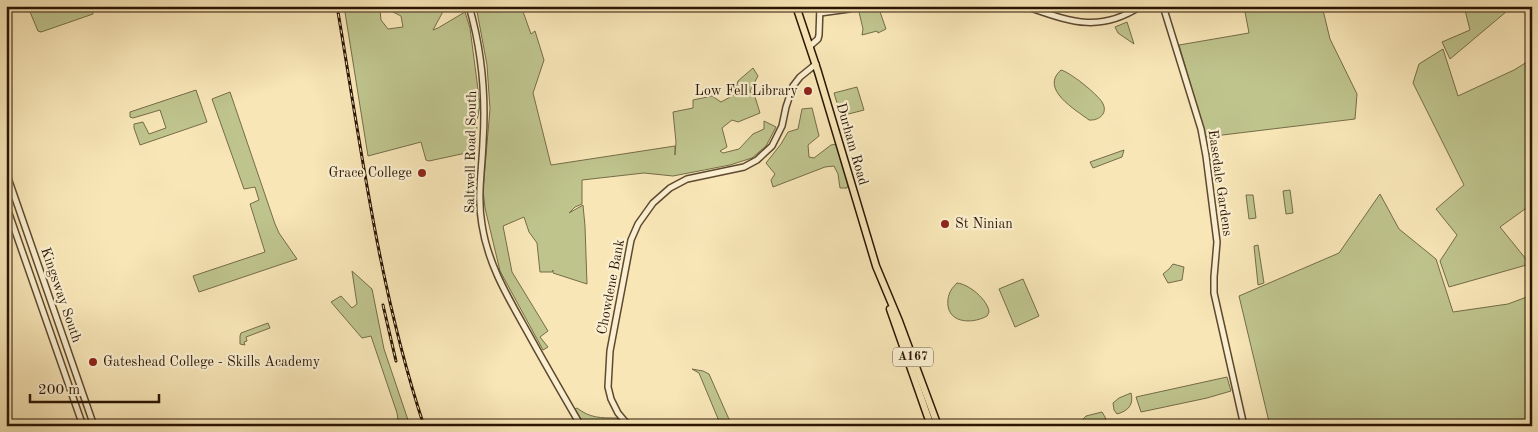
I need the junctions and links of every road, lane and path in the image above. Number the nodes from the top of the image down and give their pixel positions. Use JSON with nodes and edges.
{"nodes":[{"id":1,"x":469,"y":6,"type":"edge"},
{"id":2,"x":796,"y":6,"type":"edge"},
{"id":3,"x":820,"y":6,"type":"edge"},
{"id":4,"x":858,"y":6,"type":"edge"},
{"id":5,"x":1025,"y":6,"type":"edge"},
{"id":6,"x":1141,"y":6,"type":"edge"},
{"id":7,"x":1163,"y":6,"type":"edge"},
{"id":8,"x":820,"y":13,"type":"junction"},
{"id":9,"x":810,"y":46,"type":"junction"},
{"id":10,"x":816,"y":64,"type":"junction"},
{"id":11,"x":6,"y":172,"type":"edge"},
{"id":12,"x":6,"y":206,"type":"edge"},
{"id":13,"x":936,"y":424,"type":"edge"},
{"id":14,"x":83,"y":426,"type":"edge"},
{"id":15,"x":94,"y":426,"type":"edge"},
{"id":16,"x":581,"y":426,"type":"edge"},
{"id":17,"x":629,"y":426,"type":"edge"},
{"id":18,"x":1244,"y":426,"type":"edge"}],
"edges":[{"from":1,"to":16,"type":"street","name":"Saltwell Road South"},
{"from":2,"to":9,"type":"main road","name":"Durham Road","number":"A167"},
{"from":3,"to":8,"type":"street"},
{"from":4,"to":8,"type":"street"},
{"from":5,"to":6,"type":"street"},
{"from":7,"to":18,"type":"street","name":"Easedale Gardens"},
{"from":8,"to":9,"type":"street"},
{"from":9,"to":10,"type":"main road","name":"Durham Road","number":"A167"},
{"from":10,"to":13,"type":"main road","name":"Durham Road","number":"A167"},
{"from":10,"to":17,"type":"street","name":"Chowdene Bank"},
{"from":11,"to":15,"type":"street","name":"Kingsway South"},
{"from":12,"to":14,"type":"street","name":"Kingsway South"}]}
